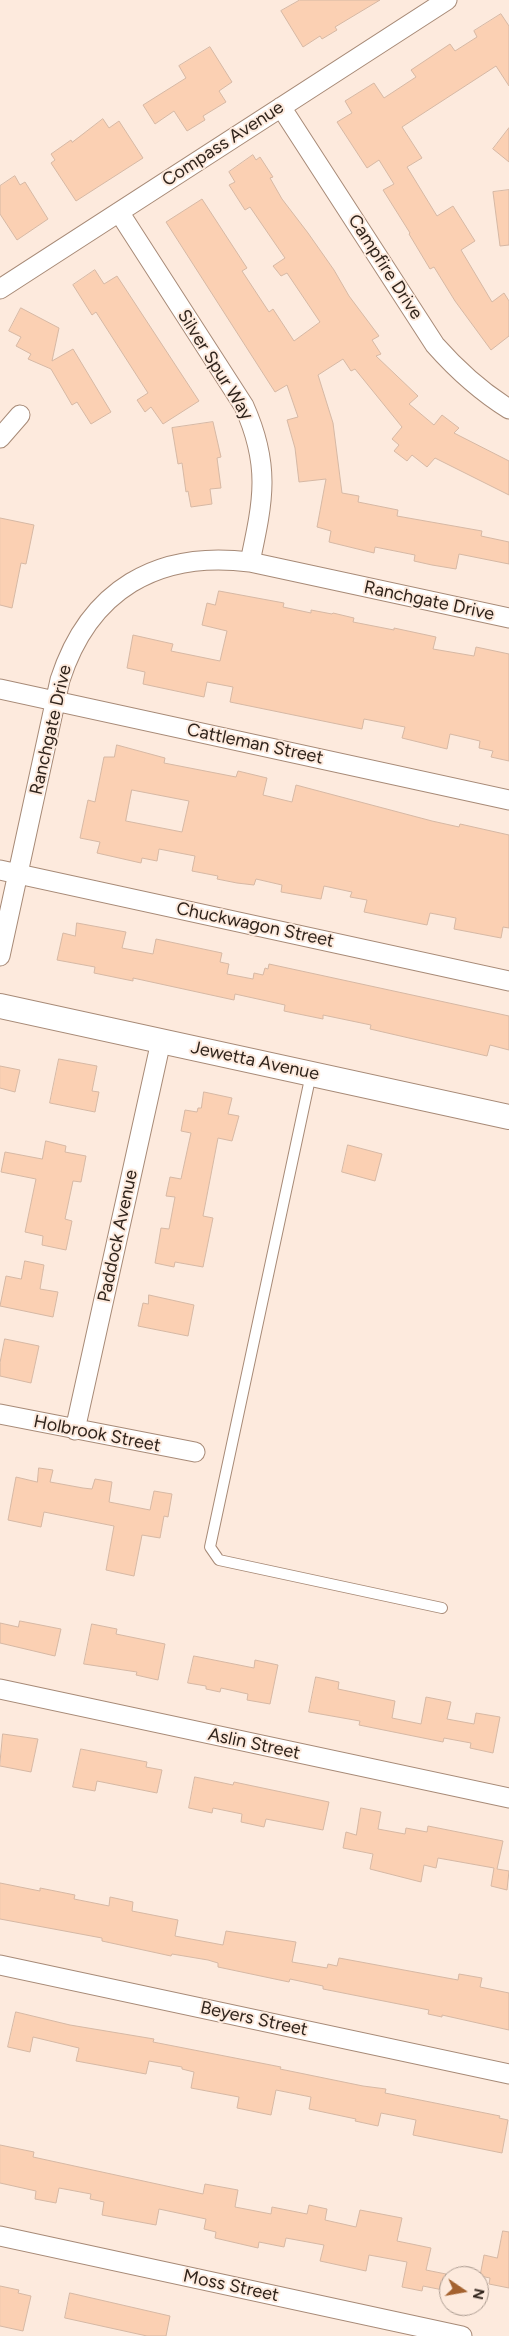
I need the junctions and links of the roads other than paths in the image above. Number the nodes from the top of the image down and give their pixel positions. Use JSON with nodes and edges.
{"nodes":[{"id":1,"x":447,"y":0,"type":"edge"},
{"id":2,"x":281,"y":107,"type":"junction"},
{"id":3,"x":119,"y":212,"type":"junction"},
{"id":4,"x":0,"y":289,"type":"edge"},
{"id":5,"x":509,"y":409,"type":"edge"},
{"id":6,"x":20,"y":415,"type":"dead end"},
{"id":7,"x":0,"y":438,"type":"edge"},
{"id":8,"x":250,"y":562,"type":"junction"},
{"id":9,"x":509,"y":618,"type":"edge"},
{"id":10,"x":0,"y":689,"type":"edge"},
{"id":11,"x":55,"y":701,"type":"junction"},
{"id":12,"x":509,"y":800,"type":"edge"},
{"id":13,"x":9,"y":872,"type":"edge"},
{"id":14,"x":0,"y":956,"type":"edge"},
{"id":15,"x":509,"y":980,"type":"edge"},
{"id":16,"x":0,"y":1006,"type":"edge"},
{"id":17,"x":161,"y":1041,"type":"junction"},
{"id":18,"x":311,"y":1074,"type":"junction"},
{"id":19,"x":509,"y":1117,"type":"edge"},
{"id":20,"x":0,"y":1414,"type":"edge"},
{"id":21,"x":75,"y":1430,"type":"junction"},
{"id":22,"x":195,"y":1452,"type":"dead end"},
{"id":23,"x":442,"y":1608,"type":"dead end"},
{"id":24,"x":0,"y":1689,"type":"edge"},
{"id":25,"x":509,"y":1798,"type":"edge"},
{"id":26,"x":0,"y":1965,"type":"edge"},
{"id":27,"x":509,"y":2074,"type":"edge"},
{"id":28,"x":0,"y":2236,"type":"edge"},
{"id":29,"x":462,"y":2336,"type":"edge"}],
"edges":[{"from":1,"to":2,"type":"street","name":"Compass Avenue"},
{"from":2,"to":3,"type":"street","name":"Compass Avenue"},
{"from":2,"to":5,"type":"street","name":"Campfire Drive"},
{"from":3,"to":4,"type":"street","name":"Compass Avenue"},
{"from":3,"to":8,"type":"street","name":"Silver Spur Way"},
{"from":6,"to":7,"type":"street"},
{"from":8,"to":9,"type":"street","name":"Ranchgate Drive"},
{"from":8,"to":11,"type":"street","name":"Ranchgate Drive"},
{"from":10,"to":11,"type":"street","name":"Cattleman Street"},
{"from":11,"to":12,"type":"street","name":"Cattleman Street"},
{"from":11,"to":13,"type":"street","name":"Ranchgate Drive"},
{"from":13,"to":14,"type":"street","name":"Ranchgate Drive"},
{"from":13,"to":15,"type":"street","name":"Chuckwagon Street"},
{"from":16,"to":17,"type":"street","name":"Jewetta Avenue"},
{"from":17,"to":18,"type":"street","name":"Jewetta Avenue"},
{"from":17,"to":21,"type":"street","name":"Paddock Avenue"},
{"from":18,"to":19,"type":"street","name":"Jewetta Avenue"},
{"from":18,"to":23,"type":"lane"},
{"from":20,"to":21,"type":"street","name":"Holbrook Street"},
{"from":21,"to":22,"type":"street","name":"Holbrook Street"},
{"from":24,"to":25,"type":"street","name":"Aslin Street"},
{"from":26,"to":27,"type":"street","name":"Beyers Street"},
{"from":28,"to":29,"type":"street","name":"Moss Street"}]}
